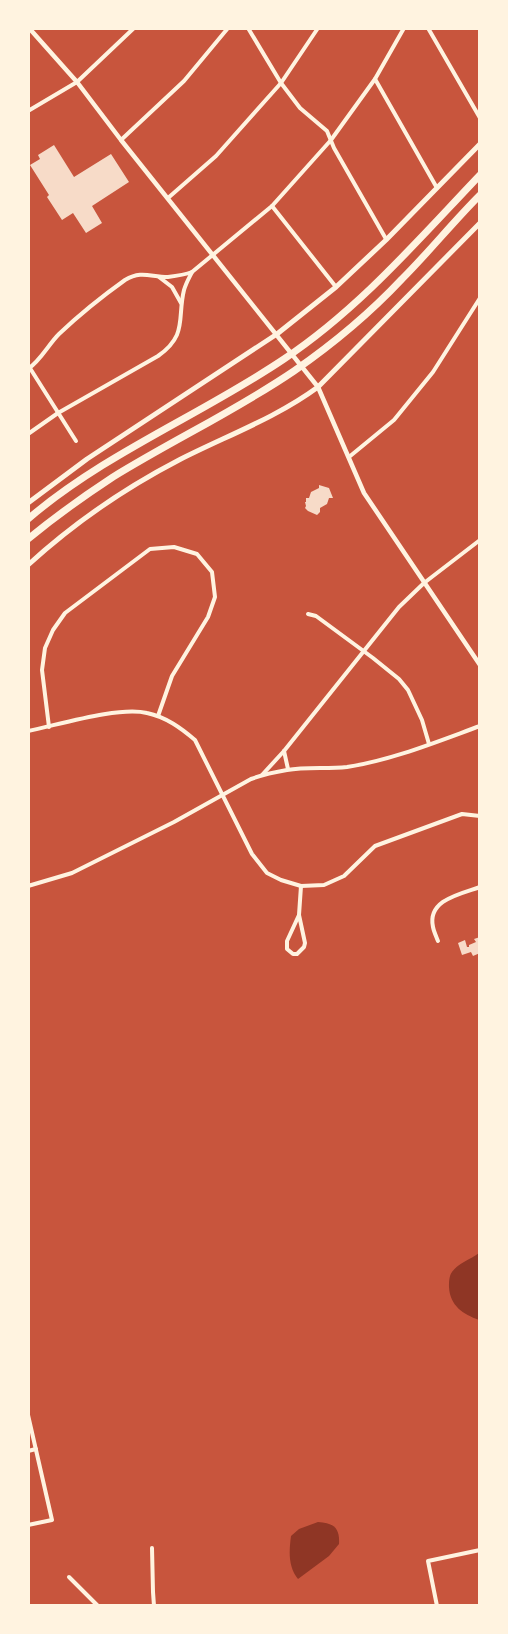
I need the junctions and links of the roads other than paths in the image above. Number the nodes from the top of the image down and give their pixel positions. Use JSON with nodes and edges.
{"nodes":[{"id":1,"x":29,"y":28,"type":"edge"},
{"id":2,"x":134,"y":28,"type":"edge"},
{"id":3,"x":228,"y":28,"type":"edge"},
{"id":4,"x":248,"y":28,"type":"edge"},
{"id":5,"x":318,"y":28,"type":"edge"},
{"id":6,"x":404,"y":28,"type":"edge"},
{"id":7,"x":428,"y":28,"type":"edge"},
{"id":8,"x":375,"y":79,"type":"junction"},
{"id":9,"x":77,"y":82,"type":"junction"},
{"id":10,"x":281,"y":83,"type":"junction"},
{"id":11,"x":28,"y":111,"type":"edge"},
{"id":12,"x":480,"y":118,"type":"edge"},
{"id":13,"x":121,"y":140,"type":"junction"},
{"id":14,"x":332,"y":140,"type":"junction"},
{"id":15,"x":480,"y":144,"type":"edge"},
{"id":16,"x":480,"y":175,"type":"edge"},
{"id":17,"x":437,"y":188,"type":"junction"},
{"id":18,"x":480,"y":196,"type":"edge"},
{"id":19,"x":168,"y":198,"type":"junction"},
{"id":20,"x":272,"y":206,"type":"junction"},
{"id":21,"x":480,"y":223,"type":"edge"},
{"id":22,"x":386,"y":240,"type":"junction"},
{"id":23,"x":213,"y":255,"type":"junction"},
{"id":24,"x":192,"y":272,"type":"junction"},
{"id":25,"x":158,"y":276,"type":"junction"},
{"id":26,"x":336,"y":287,"type":"junction"},
{"id":27,"x":480,"y":298,"type":"edge"},
{"id":28,"x":182,"y":303,"type":"junction"},
{"id":29,"x":277,"y":334,"type":"junction"},
{"id":30,"x":29,"y":367,"type":"edge"},
{"id":31,"x":318,"y":387,"type":"junction"},
{"id":32,"x":58,"y":413,"type":"junction"},
{"id":33,"x":28,"y":434,"type":"edge"},
{"id":34,"x":76,"y":441,"type":"dead end"},
{"id":35,"x":349,"y":457,"type":"junction"},
{"id":36,"x":28,"y":503,"type":"edge"},
{"id":37,"x":28,"y":519,"type":"edge"},
{"id":38,"x":28,"y":539,"type":"edge"},
{"id":39,"x":480,"y":540,"type":"edge"},
{"id":40,"x":28,"y":565,"type":"edge"},
{"id":41,"x":424,"y":583,"type":"junction"},
{"id":42,"x":308,"y":614,"type":"dead end"},
{"id":43,"x":364,"y":651,"type":"junction"},
{"id":44,"x":480,"y":664,"type":"edge"},
{"id":45,"x":158,"y":716,"type":"junction"},
{"id":46,"x":480,"y":726,"type":"edge"},
{"id":47,"x":49,"y":727,"type":"junction"},
{"id":48,"x":28,"y":731,"type":"edge"},
{"id":49,"x":429,"y":744,"type":"junction"},
{"id":50,"x":284,"y":751,"type":"junction"},
{"id":51,"x":288,"y":769,"type":"junction"},
{"id":52,"x":262,"y":775,"type":"junction"},
{"id":53,"x":223,"y":796,"type":"junction"},
{"id":54,"x":480,"y":816,"type":"edge"},
{"id":55,"x":28,"y":886,"type":"edge"},
{"id":56,"x":301,"y":886,"type":"junction"},
{"id":57,"x":480,"y":887,"type":"edge"},
{"id":58,"x":299,"y":915,"type":"junction"},
{"id":59,"x":438,"y":941,"type":"dead end"},
{"id":60,"x":28,"y":1415,"type":"edge"},
{"id":61,"x":36,"y":1449,"type":"junction"},
{"id":62,"x":28,"y":1451,"type":"edge"},
{"id":63,"x":28,"y":1525,"type":"edge"},
{"id":64,"x":152,"y":1548,"type":"dead end"},
{"id":65,"x":480,"y":1550,"type":"edge"},
{"id":66,"x":69,"y":1576,"type":"dead end"},
{"id":67,"x":98,"y":1605,"type":"edge"},
{"id":68,"x":154,"y":1605,"type":"edge"},
{"id":69,"x":437,"y":1605,"type":"edge"}],
"edges":[{"from":1,"to":9,"type":"street"},
{"from":2,"to":9,"type":"street"},
{"from":3,"to":13,"type":"street"},
{"from":4,"to":10,"type":"street"},
{"from":5,"to":10,"type":"street"},
{"from":6,"to":8,"type":"street"},
{"from":7,"to":12,"type":"street"},
{"from":8,"to":14,"type":"street"},
{"from":8,"to":17,"type":"street"},
{"from":9,"to":11,"type":"street"},
{"from":9,"to":13,"type":"street"},
{"from":10,"to":14,"type":"street"},
{"from":10,"to":19,"type":"street"},
{"from":13,"to":19,"type":"street"},
{"from":14,"to":20,"type":"street"},
{"from":14,"to":22,"type":"street"},
{"from":15,"to":17,"type":"main road"},
{"from":16,"to":37,"type":"highway"},
{"from":17,"to":22,"type":"main road"},
{"from":18,"to":38,"type":"highway"},
{"from":19,"to":23,"type":"street"},
{"from":20,"to":23,"type":"street"},
{"from":20,"to":26,"type":"street"},
{"from":21,"to":31,"type":"main road"},
{"from":22,"to":26,"type":"main road"},
{"from":23,"to":24,"type":"street"},
{"from":23,"to":29,"type":"street"},
{"from":24,"to":25,"type":"street"},
{"from":24,"to":28,"type":"street"},
{"from":25,"to":28,"type":"street"},
{"from":25,"to":30,"type":"street"},
{"from":26,"to":29,"type":"main road"},
{"from":27,"to":35,"type":"street"},
{"from":28,"to":32,"type":"street"},
{"from":29,"to":31,"type":"street"},
{"from":29,"to":36,"type":"main road"},
{"from":30,"to":32,"type":"street"},
{"from":31,"to":35,"type":"street"},
{"from":31,"to":40,"type":"main road"},
{"from":32,"to":33,"type":"street"},
{"from":32,"to":34,"type":"street"},
{"from":35,"to":41,"type":"street"},
{"from":39,"to":41,"type":"street"},
{"from":41,"to":43,"type":"street"},
{"from":41,"to":44,"type":"street"},
{"from":42,"to":43,"type":"street"},
{"from":43,"to":49,"type":"street"},
{"from":43,"to":50,"type":"street"},
{"from":45,"to":47,"type":"street"},
{"from":45,"to":47,"type":"street"},
{"from":45,"to":53,"type":"street"},
{"from":46,"to":49,"type":"street"},
{"from":47,"to":48,"type":"street"},
{"from":49,"to":51,"type":"street"},
{"from":50,"to":51,"type":"street"},
{"from":50,"to":52,"type":"street"},
{"from":51,"to":52,"type":"street"},
{"from":52,"to":53,"type":"street"},
{"from":53,"to":55,"type":"street"},
{"from":53,"to":56,"type":"street"},
{"from":54,"to":56,"type":"street"},
{"from":56,"to":58,"type":"street"},
{"from":57,"to":59,"type":"street"},
{"from":58,"to":58,"type":"street"},
{"from":60,"to":61,"type":"street"},
{"from":61,"to":62,"type":"street"},
{"from":61,"to":63,"type":"street"},
{"from":64,"to":68,"type":"street"},
{"from":65,"to":69,"type":"street"},
{"from":66,"to":67,"type":"street"}]}
